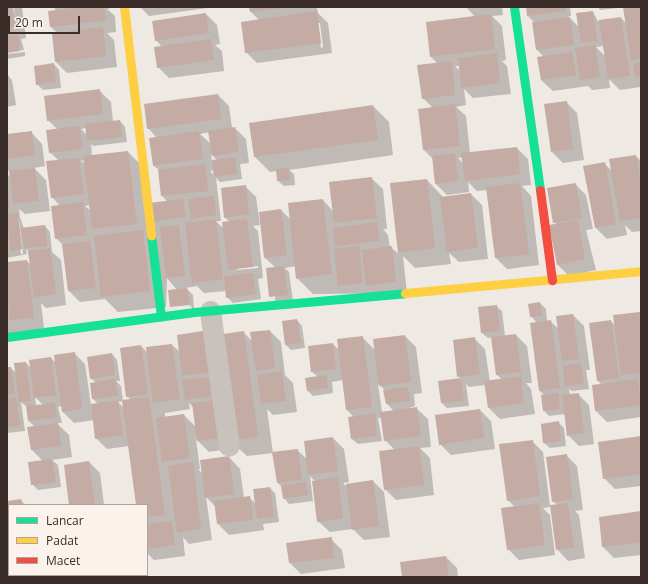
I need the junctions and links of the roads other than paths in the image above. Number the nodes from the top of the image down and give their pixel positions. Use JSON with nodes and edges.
{"nodes":[{"id":1,"x":124,"y":7,"type":"edge"},
{"id":2,"x":514,"y":7,"type":"edge"},
{"id":3,"x":641,"y":271,"type":"edge"},
{"id":4,"x":552,"y":280,"type":"junction"},
{"id":5,"x":210,"y":311,"type":"junction"},
{"id":6,"x":162,"y":316,"type":"junction"},
{"id":7,"x":7,"y":337,"type":"edge"},
{"id":8,"x":229,"y":446,"type":"dead end"}],
"edges":[{"from":1,"to":6,"type":"street"},
{"from":2,"to":4,"type":"street"},
{"from":3,"to":4,"type":"street"},
{"from":4,"to":5,"type":"street"},
{"from":5,"to":6,"type":"street"},
{"from":5,"to":8,"type":"street"},
{"from":6,"to":7,"type":"street"}]}
